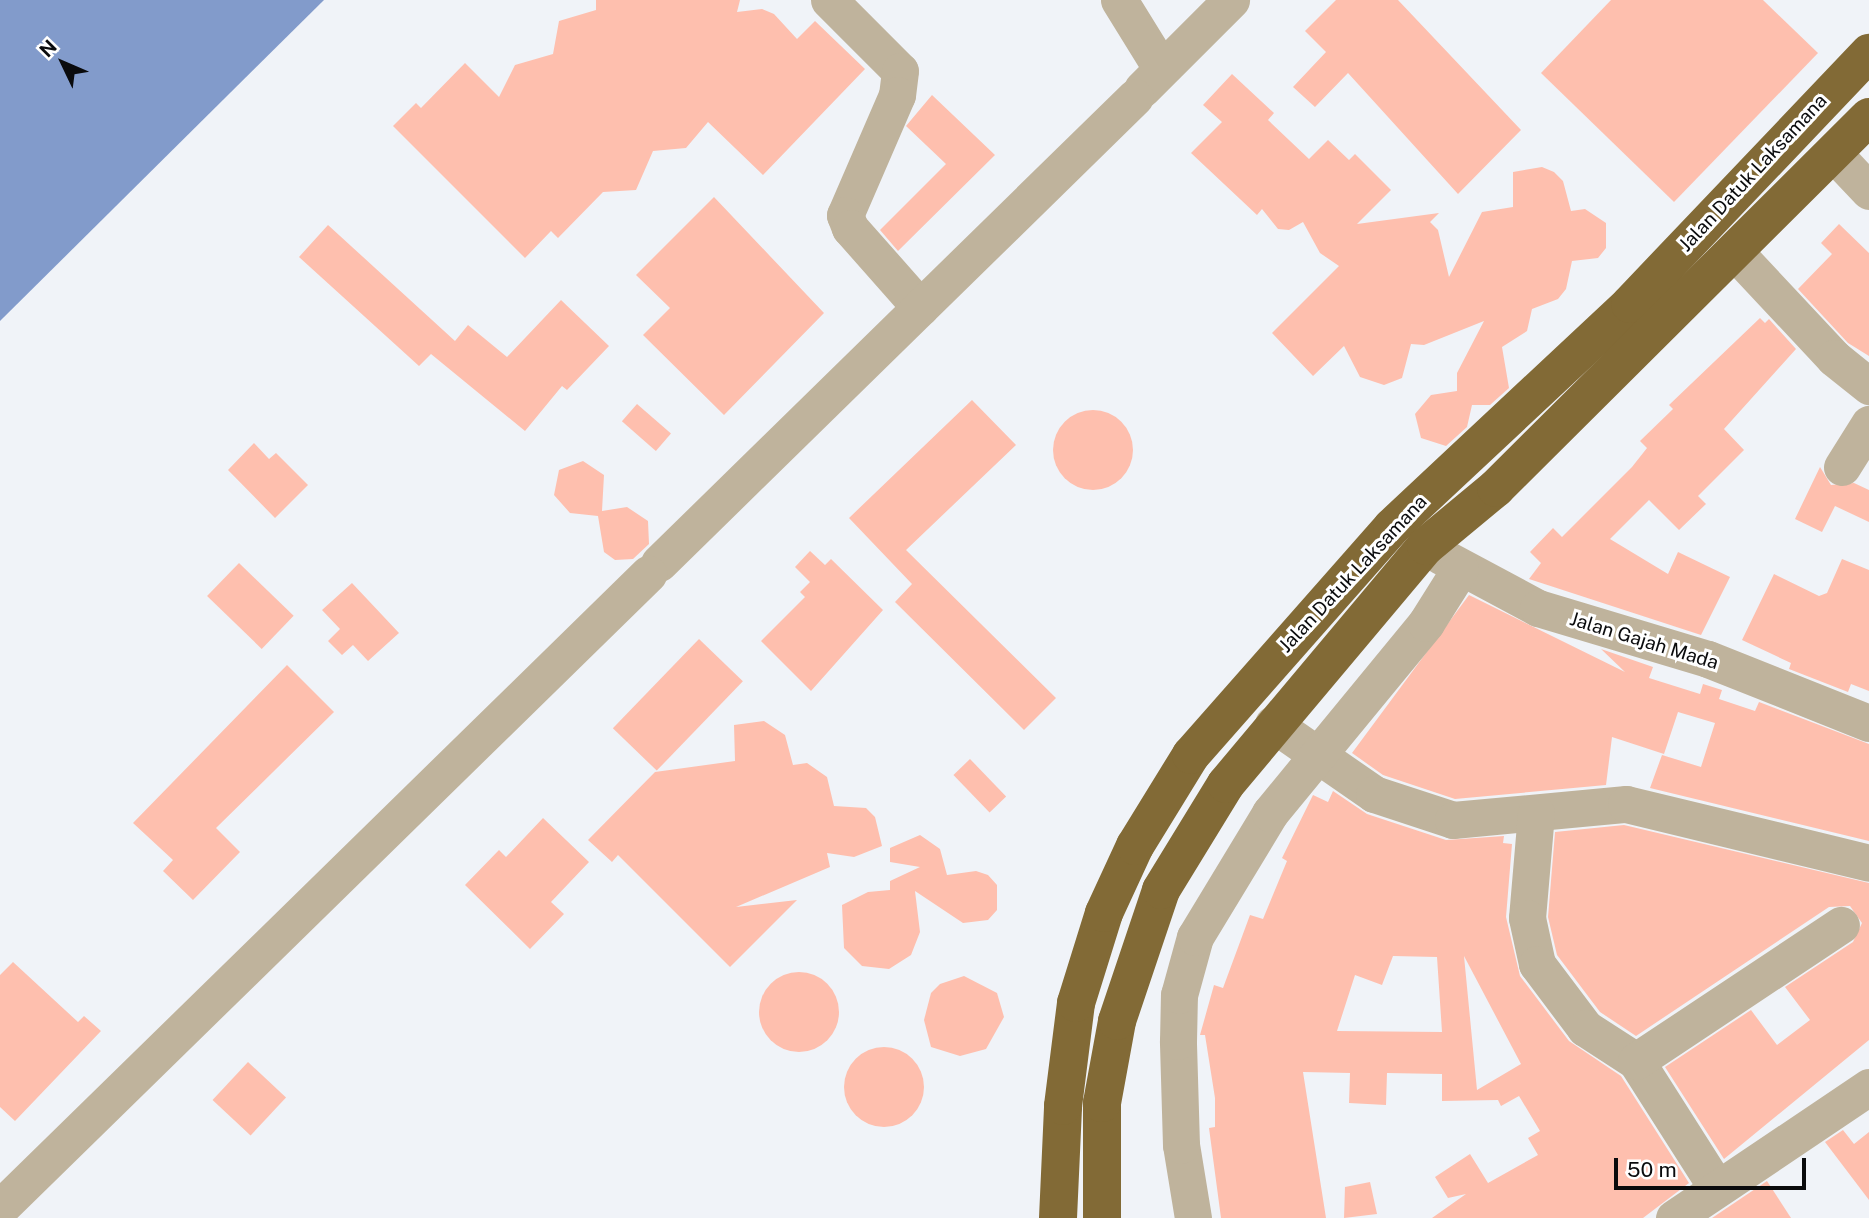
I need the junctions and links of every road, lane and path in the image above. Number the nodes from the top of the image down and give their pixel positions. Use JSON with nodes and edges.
{"nodes":[{"id":1,"x":829,"y":0,"type":"edge"},
{"id":2,"x":1119,"y":0,"type":"edge"},
{"id":3,"x":1231,"y":0,"type":"edge"},
{"id":4,"x":1856,"y":66,"type":"edge"},
{"id":5,"x":1146,"y":84,"type":"junction"},
{"id":6,"x":1869,"y":108,"type":"edge"},
{"id":7,"x":1869,"y":117,"type":"edge"},
{"id":8,"x":1836,"y":156,"type":"junction"},
{"id":9,"x":1869,"y":191,"type":"edge"},
{"id":10,"x":1734,"y":251,"type":"junction"},
{"id":11,"x":920,"y":307,"type":"junction"},
{"id":12,"x":1869,"y":386,"type":"edge"},
{"id":13,"x":1869,"y":424,"type":"edge"},
{"id":14,"x":1842,"y":467,"type":"dead end"},
{"id":15,"x":1426,"y":546,"type":"junction"},
{"id":16,"x":1460,"y":569,"type":"junction"},
{"id":17,"x":1296,"y":633,"type":"junction"},
{"id":18,"x":1328,"y":661,"type":"junction"},
{"id":19,"x":1869,"y":723,"type":"edge"},
{"id":20,"x":1273,"y":724,"type":"junction"},
{"id":21,"x":1316,"y":756,"type":"junction"},
{"id":22,"x":1226,"y":784,"type":"junction"},
{"id":23,"x":1536,"y":813,"type":"junction"},
{"id":24,"x":1270,"y":814,"type":"junction"},
{"id":25,"x":1869,"y":863,"type":"edge"},
{"id":26,"x":1841,"y":925,"type":"dead end"},
{"id":27,"x":1636,"y":1060,"type":"junction"},
{"id":28,"x":1869,"y":1087,"type":"edge"},
{"id":29,"x":1717,"y":1188,"type":"junction"},
{"id":30,"x":0,"y":1209,"type":"edge"},
{"id":31,"x":1058,"y":1218,"type":"edge"},
{"id":32,"x":1102,"y":1218,"type":"edge"},
{"id":33,"x":1193,"y":1218,"type":"edge"},
{"id":34,"x":1674,"y":1218,"type":"edge"}],
"edges":[{"from":1,"to":11,"type":"street"},
{"from":2,"to":5,"type":"street"},
{"from":3,"to":5,"type":"street"},
{"from":4,"to":6,"type":"highway"},
{"from":4,"to":17,"type":"highway","name":"Jalan Datuk Laksamana"},
{"from":5,"to":11,"type":"street"},
{"from":7,"to":8,"type":"highway","name":"Jalan Datuk Laksamana"},
{"from":8,"to":9,"type":"street"},
{"from":8,"to":10,"type":"highway","name":"Jalan Datuk Laksamana"},
{"from":10,"to":12,"type":"street"},
{"from":10,"to":15,"type":"highway","name":"Jalan Datuk Laksamana"},
{"from":11,"to":30,"type":"street"},
{"from":13,"to":14,"type":"street"},
{"from":15,"to":16,"type":"street","name":"Jalan Gajah Mada"},
{"from":15,"to":18,"type":"highway","name":"Jalan Datuk Laksamana"},
{"from":16,"to":19,"type":"street","name":"Jalan Gajah Mada"},
{"from":16,"to":21,"type":"street"},
{"from":17,"to":18,"type":"highway"},
{"from":17,"to":31,"type":"highway","name":"Jalan Datuk Laksamana"},
{"from":18,"to":20,"type":"highway","name":"Jalan Datuk Laksamana"},
{"from":20,"to":21,"type":"street"},
{"from":20,"to":22,"type":"highway","name":"Jalan Datuk Laksamana"},
{"from":21,"to":23,"type":"street"},
{"from":21,"to":24,"type":"street"},
{"from":22,"to":24,"type":"street"},
{"from":22,"to":32,"type":"highway","name":"Jalan Datuk Laksamana"},
{"from":23,"to":25,"type":"street"},
{"from":23,"to":27,"type":"street"},
{"from":24,"to":33,"type":"street"},
{"from":26,"to":27,"type":"street"},
{"from":27,"to":29,"type":"street"},
{"from":28,"to":29,"type":"street"},
{"from":29,"to":34,"type":"street"}]}
